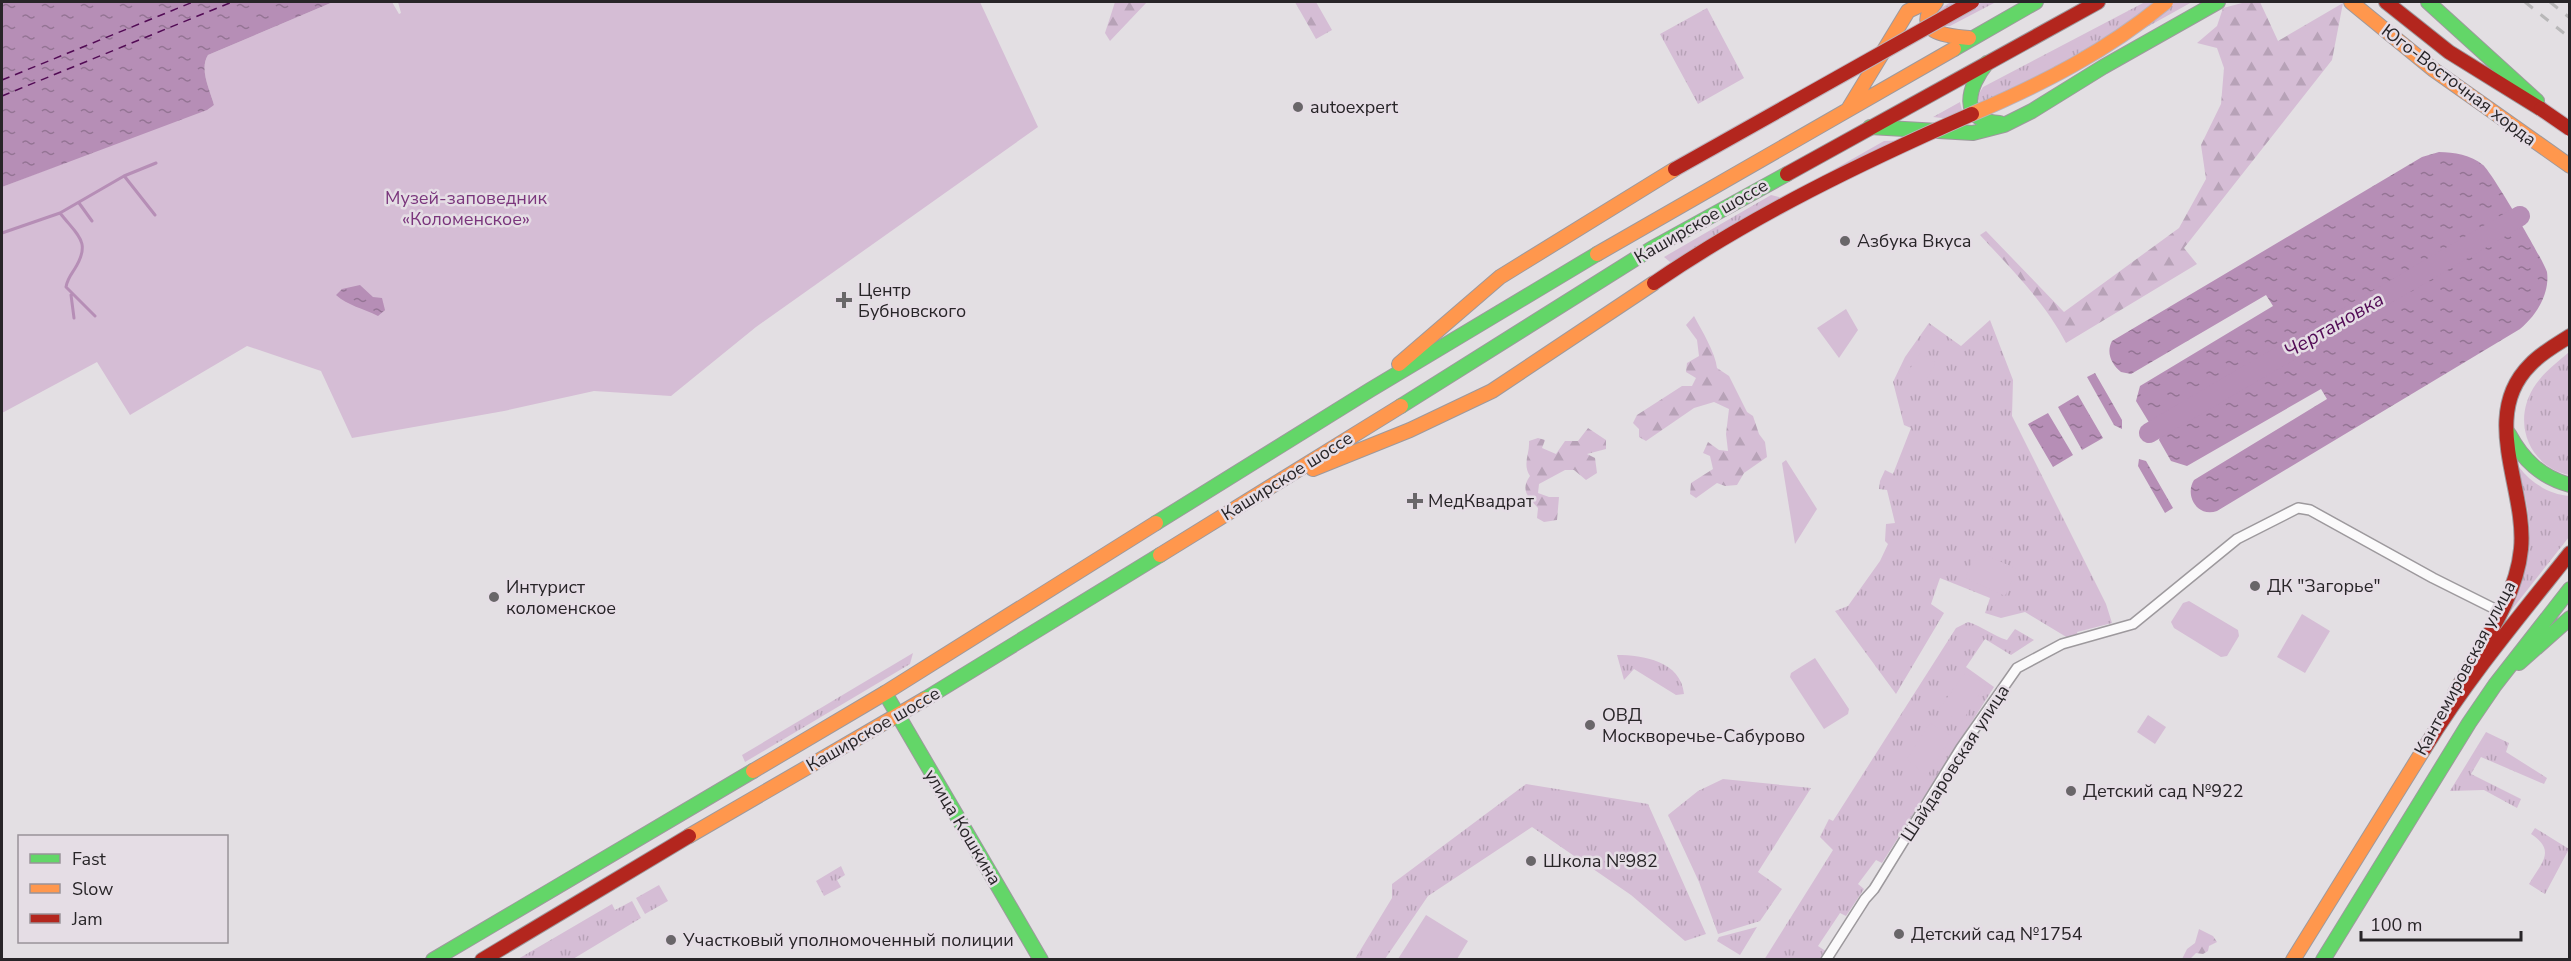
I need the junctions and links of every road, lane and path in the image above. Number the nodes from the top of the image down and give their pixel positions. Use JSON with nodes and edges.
{"nodes":[{"id":1,"x":1927,"y":2,"type":"edge"},
{"id":2,"x":1936,"y":2,"type":"edge"},
{"id":3,"x":1972,"y":2,"type":"edge"},
{"id":4,"x":2036,"y":2,"type":"edge"},
{"id":5,"x":2098,"y":2,"type":"edge"},
{"id":6,"x":2166,"y":2,"type":"edge"},
{"id":7,"x":2218,"y":2,"type":"edge"},
{"id":8,"x":2351,"y":2,"type":"edge"},
{"id":9,"x":2386,"y":2,"type":"edge"},
{"id":10,"x":2428,"y":2,"type":"edge"},
{"id":11,"x":1969,"y":38,"type":"junction"},
{"id":12,"x":1987,"y":63,"type":"junction"},
{"id":13,"x":1849,"y":108,"type":"junction"},
{"id":14,"x":2025,"y":115,"type":"junction"},
{"id":15,"x":1870,"y":127,"type":"junction"},
{"id":16,"x":2570,"y":130,"type":"edge"},
{"id":17,"x":2570,"y":166,"type":"edge"},
{"id":18,"x":2570,"y":336,"type":"edge"},
{"id":19,"x":1370,"y":390,"type":"junction"},
{"id":20,"x":2505,"y":427,"type":"junction"},
{"id":21,"x":2570,"y":485,"type":"edge"},
{"id":22,"x":1271,"y":487,"type":"junction"},
{"id":23,"x":2570,"y":553,"type":"edge"},
{"id":24,"x":2570,"y":589,"type":"edge"},
{"id":25,"x":2499,"y":611,"type":"junction"},
{"id":26,"x":2570,"y":618,"type":"edge"},
{"id":27,"x":2495,"y":685,"type":"junction"},
{"id":28,"x":885,"y":693,"type":"junction"},
{"id":29,"x":898,"y":716,"type":"junction"},
{"id":30,"x":2442,"y":719,"type":"junction"},
{"id":31,"x":433,"y":960,"type":"edge"},
{"id":32,"x":482,"y":960,"type":"edge"},
{"id":33,"x":1041,"y":960,"type":"edge"},
{"id":34,"x":1826,"y":960,"type":"edge"},
{"id":35,"x":2293,"y":960,"type":"edge"},
{"id":36,"x":2323,"y":960,"type":"edge"}],
"edges":[{"from":1,"to":13,"type":"main road"},
{"from":2,"to":11,"type":"main road"},
{"from":3,"to":19,"type":"main road","bridge":true},
{"from":4,"to":11,"type":"main road","name":"Каширское шоссе"},
{"from":5,"to":12,"type":"main road","name":"Каширское шоссе"},
{"from":6,"to":22,"type":"main road","bridge":true},
{"from":7,"to":14,"type":"main road"},
{"from":8,"to":17,"type":"main road","name":"Юго-Восточная хорда"},
{"from":9,"to":16,"type":"main road","name":"Юго-Восточная хорда","bridge":true},
{"from":10,"to":16,"type":"main road"},
{"from":11,"to":13,"type":"main road","name":"Каширское шоссе"},
{"from":12,"to":14,"type":"main road"},
{"from":12,"to":15,"type":"main road","name":"Каширское шоссе"},
{"from":13,"to":19,"type":"main road","name":"Каширское шоссе"},
{"from":14,"to":15,"type":"main road"},
{"from":15,"to":22,"type":"main road","name":"Каширское шоссе"},
{"from":18,"to":20,"type":"main road","name":"Кантемировская улица"},
{"from":19,"to":28,"type":"main road","name":"Каширское шоссе"},
{"from":20,"to":21,"type":"main road"},
{"from":20,"to":25,"type":"main road","name":"Кантемировская улица"},
{"from":22,"to":29,"type":"main road","name":"Каширское шоссе"},
{"from":23,"to":30,"type":"main road"},
{"from":24,"to":27,"type":"main road"},
{"from":25,"to":30,"type":"main road","name":"Кантемировская улица"},
{"from":25,"to":34,"type":"street","name":"Шайдаровская улица"},
{"from":26,"to":27,"type":"main road","name":"Кантемировская улица"},
{"from":27,"to":36,"type":"main road","name":"Кантемировская улица"},
{"from":28,"to":29,"type":"main road","name":"улица Кошкина"},
{"from":28,"to":31,"type":"main road","name":"Каширское шоссе"},
{"from":29,"to":32,"type":"main road","name":"Каширское шоссе"},
{"from":29,"to":33,"type":"main road","name":"улица Кошкина"},
{"from":30,"to":35,"type":"main road","name":"Кантемировская улица"}]}
